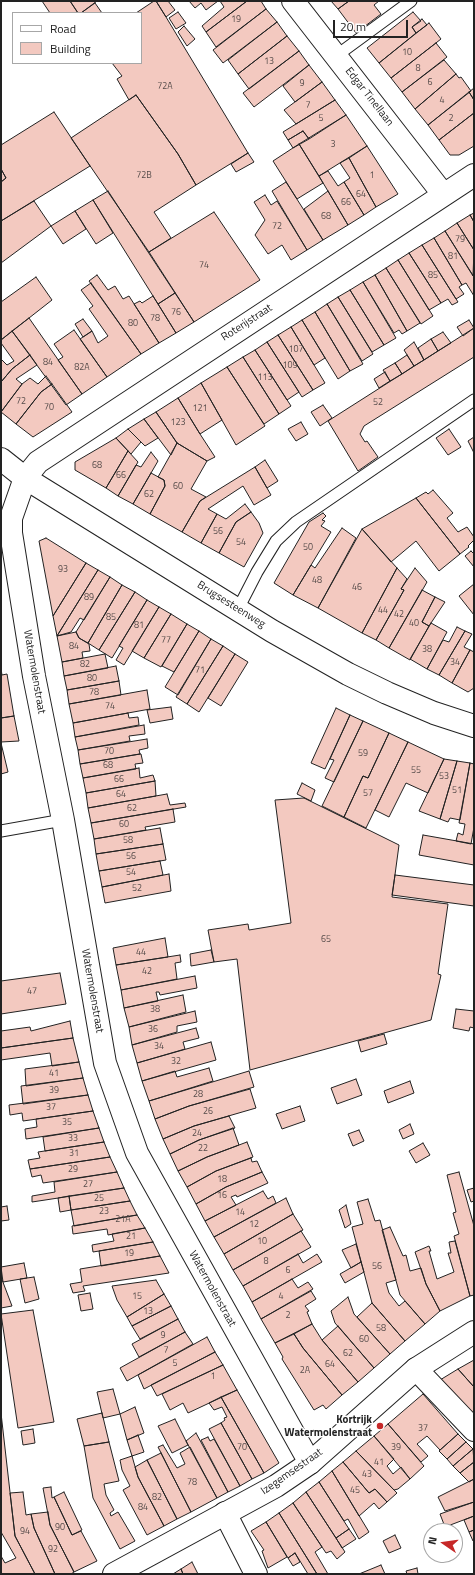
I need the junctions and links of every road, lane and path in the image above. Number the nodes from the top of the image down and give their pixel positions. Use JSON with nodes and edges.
{"nodes":[{"id":1,"x":293,"y":1,"type":"edge"},
{"id":2,"x":411,"y":1,"type":"edge"},
{"id":3,"x":336,"y":56,"type":"junction"},
{"id":4,"x":474,"y":175,"type":"edge"},
{"id":5,"x":443,"y":194,"type":"junction"},
{"id":6,"x":474,"y":400,"type":"edge"},
{"id":7,"x":1,"y":459,"type":"edge"},
{"id":8,"x":26,"y":478,"type":"junction"},
{"id":9,"x":238,"y":609,"type":"junction"},
{"id":10,"x":474,"y":726,"type":"edge"},
{"id":11,"x":63,"y":820,"type":"junction"},
{"id":12,"x":1,"y":831,"type":"edge"},
{"id":13,"x":474,"y":1332,"type":"edge"},
{"id":14,"x":416,"y":1370,"type":"junction"},
{"id":15,"x":474,"y":1430,"type":"edge"},
{"id":16,"x":310,"y":1462,"type":"junction"},
{"id":17,"x":225,"y":1513,"type":"junction"},
{"id":18,"x":114,"y":1574,"type":"edge"},
{"id":19,"x":256,"y":1574,"type":"edge"}],
"edges":[{"from":1,"to":3,"type":"street","name":"Edgar Tinellaan"},
{"from":2,"to":3,"type":"lane"},
{"from":3,"to":5,"type":"street","name":"Edgar Tinellaan"},
{"from":4,"to":5,"type":"street","name":"Roterijstraat"},
{"from":5,"to":8,"type":"street","name":"Roterijstraat"},
{"from":6,"to":9,"type":"lane"},
{"from":7,"to":8,"type":"street","name":"Brugsesteenweg"},
{"from":8,"to":9,"type":"street","name":"Brugsesteenweg"},
{"from":8,"to":11,"type":"street","name":"Watermolenstraat"},
{"from":9,"to":10,"type":"street","name":"Brugsesteenweg"},
{"from":11,"to":12,"type":"lane"},
{"from":11,"to":16,"type":"street","name":"Watermolenstraat"},
{"from":13,"to":14,"type":"street","name":"Izegemsestraat"},
{"from":14,"to":15,"type":"street"},
{"from":14,"to":16,"type":"street","name":"Izegemsestraat"},
{"from":16,"to":17,"type":"street","name":"Izegemsestraat"},
{"from":17,"to":18,"type":"street","name":"Izegemsestraat"},
{"from":17,"to":19,"type":"street"}]}
